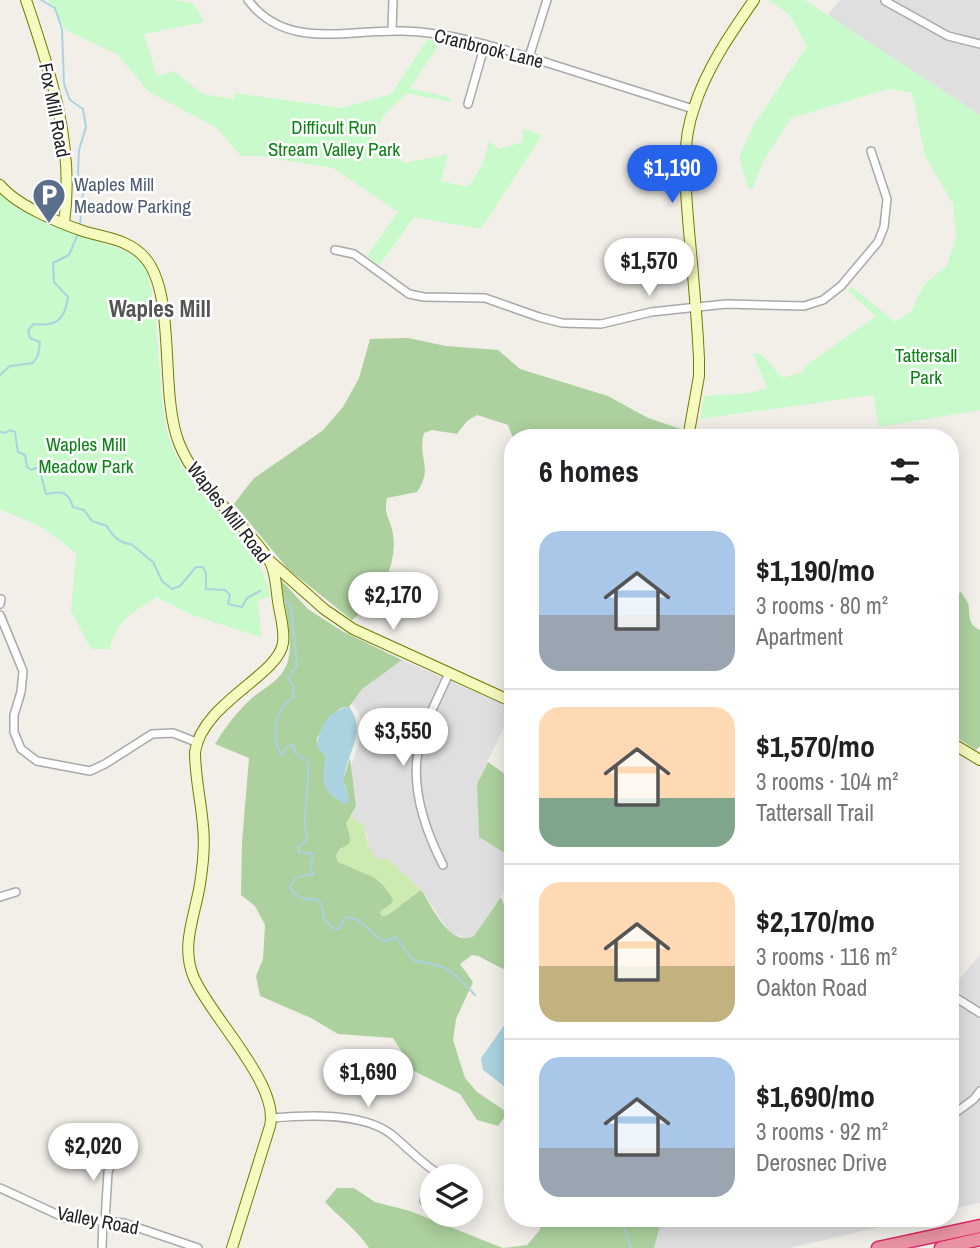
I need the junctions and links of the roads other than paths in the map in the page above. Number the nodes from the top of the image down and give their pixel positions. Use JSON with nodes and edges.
{"nodes":[{"id":1,"x":26,"y":0,"type":"edge"},
{"id":2,"x":248,"y":0,"type":"edge"},
{"id":3,"x":393,"y":0,"type":"edge"},
{"id":4,"x":547,"y":0,"type":"edge"},
{"id":5,"x":754,"y":0,"type":"edge"},
{"id":6,"x":885,"y":1,"type":"edge"},
{"id":7,"x":392,"y":31,"type":"junction"},
{"id":8,"x":485,"y":44,"type":"junction"},
{"id":9,"x":980,"y":44,"type":"edge"},
{"id":10,"x":529,"y":57,"type":"junction"},
{"id":11,"x":468,"y":104,"type":"dead end"},
{"id":12,"x":693,"y":109,"type":"junction"},
{"id":13,"x":871,"y":150,"type":"dead end"},
{"id":14,"x":0,"y":185,"type":"edge"},
{"id":15,"x":68,"y":225,"type":"junction"},
{"id":16,"x":335,"y":250,"type":"dead end"},
{"id":17,"x":695,"y":307,"type":"junction"},
{"id":18,"x":690,"y":429,"type":"edge"},
{"id":19,"x":271,"y":562,"type":"junction"},
{"id":20,"x":1,"y":599,"type":"edge"},
{"id":21,"x":0,"y":604,"type":"edge"},
{"id":22,"x":0,"y":615,"type":"edge"},
{"id":23,"x":449,"y":673,"type":"junction"},
{"id":24,"x":504,"y":698,"type":"edge"},
{"id":25,"x":196,"y":742,"type":"junction"},
{"id":26,"x":959,"y":747,"type":"edge"},
{"id":27,"x":980,"y":760,"type":"edge"},
{"id":28,"x":443,"y":865,"type":"dead end"},
{"id":29,"x":16,"y":892,"type":"dead end"},
{"id":30,"x":0,"y":897,"type":"edge"},
{"id":31,"x":959,"y":1000,"type":"edge"},
{"id":32,"x":980,"y":1013,"type":"edge"},
{"id":33,"x":980,"y":1091,"type":"edge"},
{"id":34,"x":959,"y":1110,"type":"edge"},
{"id":35,"x":272,"y":1118,"type":"junction"},
{"id":36,"x":115,"y":1155,"type":"dead end"},
{"id":37,"x":426,"y":1164,"type":"edge"},
{"id":38,"x":0,"y":1188,"type":"edge"},
{"id":39,"x":104,"y":1221,"type":"junction"},
{"id":40,"x":980,"y":1226,"type":"edge"},
{"id":41,"x":980,"y":1239,"type":"edge"},
{"id":42,"x":102,"y":1248,"type":"edge"},
{"id":43,"x":198,"y":1248,"type":"edge"},
{"id":44,"x":232,"y":1248,"type":"edge"},
{"id":45,"x":878,"y":1248,"type":"edge"},
{"id":46,"x":941,"y":1248,"type":"edge"}],
"edges":[{"from":1,"to":15,"type":"main road","name":"Fox Mill Road"},
{"from":2,"to":7,"type":"street","name":"Cranbrook Lane"},
{"from":3,"to":7,"type":"street"},
{"from":4,"to":10,"type":"street"},
{"from":5,"to":12,"type":"main road"},
{"from":6,"to":9,"type":"street"},
{"from":7,"to":8,"type":"street","name":"Cranbrook Lane"},
{"from":8,"to":10,"type":"street","name":"Cranbrook Lane"},
{"from":8,"to":11,"type":"street"},
{"from":10,"to":12,"type":"street","name":"Cranbrook Lane"},
{"from":12,"to":17,"type":"main road"},
{"from":13,"to":17,"type":"street"},
{"from":14,"to":15,"type":"main road","name":"Waples Mill Road"},
{"from":15,"to":19,"type":"main road","name":"Waples Mill Road"},
{"from":16,"to":17,"type":"street"},
{"from":17,"to":18,"type":"main road"},
{"from":19,"to":23,"type":"main road"},
{"from":19,"to":25,"type":"main road","name":"Waples Mill Road"},
{"from":20,"to":21,"type":"street"},
{"from":22,"to":25,"type":"street"},
{"from":23,"to":24,"type":"main road"},
{"from":23,"to":28,"type":"street"},
{"from":25,"to":35,"type":"main road"},
{"from":26,"to":27,"type":"main road"},
{"from":29,"to":30,"type":"street"},
{"from":31,"to":32,"type":"street"},
{"from":33,"to":34,"type":"street"},
{"from":35,"to":37,"type":"street"},
{"from":35,"to":44,"type":"main road"},
{"from":36,"to":39,"type":"street"},
{"from":38,"to":39,"type":"street","name":"Valley Road"},
{"from":39,"to":42,"type":"street"},
{"from":39,"to":43,"type":"street","name":"Valley Road"},
{"from":40,"to":45,"type":"highway"},
{"from":41,"to":46,"type":"highway"}]}
